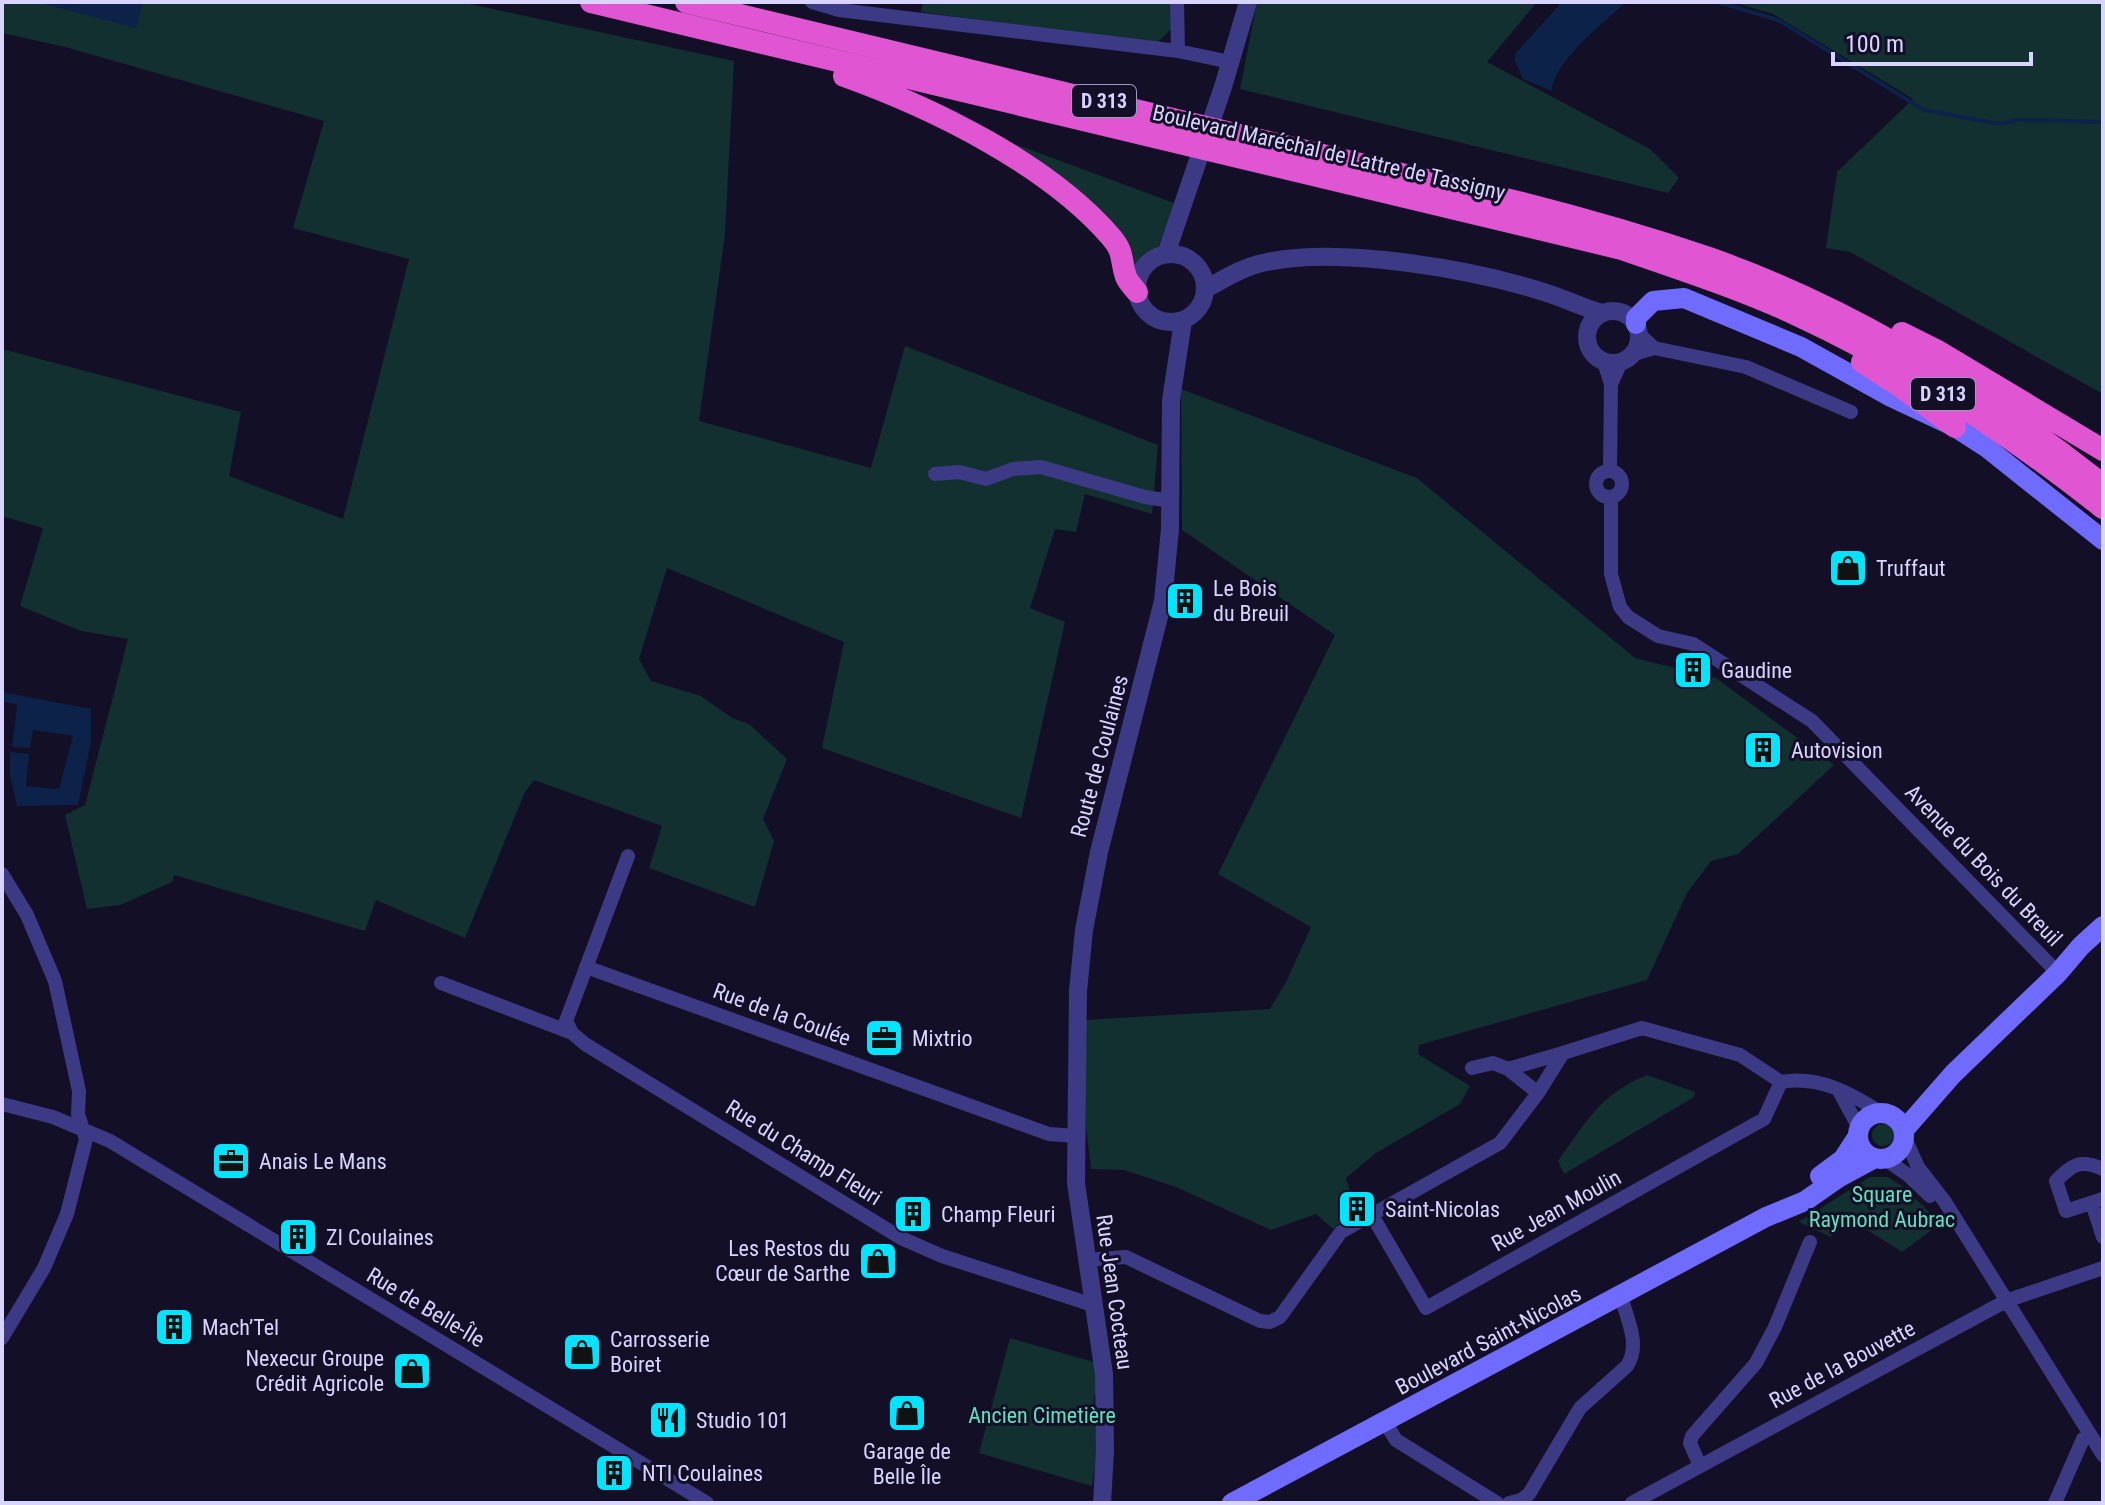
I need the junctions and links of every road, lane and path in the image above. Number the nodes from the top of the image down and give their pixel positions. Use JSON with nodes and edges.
{"nodes":[{"id":1,"x":591,"y":2,"type":"edge"},
{"id":2,"x":686,"y":2,"type":"edge"},
{"id":3,"x":812,"y":2,"type":"edge"},
{"id":4,"x":1177,"y":2,"type":"edge"},
{"id":5,"x":1248,"y":2,"type":"edge"},
{"id":6,"x":636,"y":13,"type":"junction"},
{"id":7,"x":1178,"y":51,"type":"junction"},
{"id":8,"x":1230,"y":62,"type":"junction"},
{"id":9,"x":1183,"y":259,"type":"junction"},
{"id":10,"x":1238,"y":271,"type":"junction"},
{"id":11,"x":1206,"y":289,"type":"junction"},
{"id":12,"x":1137,"y":292,"type":"junction"},
{"id":13,"x":1773,"y":294,"type":"junction"},
{"id":14,"x":1578,"y":307,"type":"junction"},
{"id":15,"x":1602,"y":313,"type":"junction"},
{"id":16,"x":1183,"y":321,"type":"junction"},
{"id":17,"x":1163,"y":322,"type":"junction"},
{"id":18,"x":1588,"y":329,"type":"junction"},
{"id":19,"x":1643,"y":336,"type":"junction"},
{"id":20,"x":1619,"y":359,"type":"junction"},
{"id":21,"x":1173,"y":390,"type":"junction"},
{"id":22,"x":1851,"y":412,"type":"dead end"},
{"id":23,"x":1955,"y":427,"type":"junction"},
{"id":24,"x":2103,"y":450,"type":"edge"},
{"id":25,"x":935,"y":474,"type":"dead end"},
{"id":26,"x":2103,"y":485,"type":"edge"},
{"id":27,"x":1171,"y":501,"type":"junction"},
{"id":28,"x":2103,"y":508,"type":"edge"},
{"id":29,"x":2103,"y":540,"type":"edge"},
{"id":30,"x":628,"y":856,"type":"dead end"},
{"id":31,"x":2,"y":874,"type":"edge"},
{"id":32,"x":2103,"y":926,"type":"edge"},
{"id":33,"x":2103,"y":942,"type":"edge"},
{"id":34,"x":586,"y":967,"type":"junction"},
{"id":35,"x":2058,"y":973,"type":"junction"},
{"id":36,"x":441,"y":983,"type":"dead end"},
{"id":37,"x":572,"y":1033,"type":"junction"},
{"id":38,"x":1563,"y":1053,"type":"junction"},
{"id":39,"x":1472,"y":1068,"type":"dead end"},
{"id":40,"x":1508,"y":1069,"type":"junction"},
{"id":41,"x":1953,"y":1074,"type":"junction"},
{"id":42,"x":1781,"y":1082,"type":"junction"},
{"id":43,"x":1839,"y":1091,"type":"junction"},
{"id":44,"x":1538,"y":1093,"type":"junction"},
{"id":45,"x":2,"y":1104,"type":"edge"},
{"id":46,"x":1884,"y":1113,"type":"junction"},
{"id":47,"x":80,"y":1126,"type":"junction"},
{"id":48,"x":1858,"y":1132,"type":"junction"},
{"id":49,"x":1904,"y":1134,"type":"junction"},
{"id":50,"x":1076,"y":1136,"type":"junction"},
{"id":51,"x":1880,"y":1159,"type":"junction"},
{"id":52,"x":2103,"y":1169,"type":"edge"},
{"id":53,"x":2098,"y":1201,"type":"edge"},
{"id":54,"x":1373,"y":1217,"type":"junction"},
{"id":55,"x":1766,"y":1217,"type":"junction"},
{"id":56,"x":1956,"y":1221,"type":"junction"},
{"id":57,"x":2103,"y":1237,"type":"edge"},
{"id":58,"x":1810,"y":1242,"type":"dead end"},
{"id":59,"x":1087,"y":1260,"type":"junction"},
{"id":60,"x":2103,"y":1268,"type":"edge"},
{"id":61,"x":1621,"y":1296,"type":"junction"},
{"id":62,"x":2006,"y":1301,"type":"junction"},
{"id":63,"x":1093,"y":1305,"type":"junction"},
{"id":64,"x":2,"y":1338,"type":"edge"},
{"id":65,"x":1385,"y":1422,"type":"junction"},
{"id":66,"x":2090,"y":1434,"type":"junction"},
{"id":67,"x":2103,"y":1455,"type":"edge"},
{"id":68,"x":1700,"y":1466,"type":"junction"},
{"id":69,"x":707,"y":1503,"type":"edge"},
{"id":70,"x":1102,"y":1503,"type":"edge"},
{"id":71,"x":1232,"y":1503,"type":"edge"},
{"id":72,"x":1497,"y":1503,"type":"edge"},
{"id":73,"x":1509,"y":1503,"type":"edge"},
{"id":74,"x":1632,"y":1503,"type":"edge"},
{"id":75,"x":2055,"y":1503,"type":"edge"}],
"edges":[{"from":1,"to":6,"type":"highway","name":"Boulevard Maréchal de Lattre de Tassigny","number":"D 313"},
{"from":2,"to":13,"type":"highway","name":"Boulevard Maréchal de Lattre de Tassigny","number":"D 313"},
{"from":3,"to":7,"type":"street"},
{"from":4,"to":7,"type":"street"},
{"from":5,"to":8,"type":"street"},
{"from":6,"to":12,"type":"highway"},
{"from":6,"to":13,"type":"highway","name":"Boulevard Maréchal de Lattre de Tassigny","number":"D 313"},
{"from":7,"to":8,"type":"street"},
{"from":8,"to":9,"type":"street"},
{"from":9,"to":10,"type":"street"},
{"from":9,"to":11,"type":"street"},
{"from":9,"to":12,"type":"street"},
{"from":10,"to":11,"type":"street"},
{"from":10,"to":14,"type":"street"},
{"from":11,"to":16,"type":"street","name":"Route de Coulaines"},
{"from":12,"to":17,"type":"street"},
{"from":13,"to":23,"type":"highway"},
{"from":13,"to":24,"type":"highway"},
{"from":13,"to":26,"type":"highway","number":"D 313"},
{"from":13,"to":28,"type":"highway","number":"D 313"},
{"from":14,"to":15,"type":"street"},
{"from":14,"to":18,"type":"street"},
{"from":15,"to":18,"type":"street"},
{"from":15,"to":19,"type":"street"},
{"from":16,"to":17,"type":"street"},
{"from":16,"to":21,"type":"street","name":"Route de Coulaines"},
{"from":17,"to":21,"type":"street","name":"Route de Coulaines"},
{"from":18,"to":20,"type":"street"},
{"from":19,"to":20,"type":"street"},
{"from":19,"to":22,"type":"street"},
{"from":19,"to":23,"type":"main road"},
{"from":20,"to":35,"type":"street","name":"Avenue du Bois du Breuil"},
{"from":21,"to":27,"type":"street","name":"Route de Coulaines"},
{"from":23,"to":29,"type":"main road"},
{"from":25,"to":27,"type":"street"},
{"from":27,"to":50,"type":"street","name":"Route de Coulaines"},
{"from":30,"to":34,"type":"street"},
{"from":31,"to":47,"type":"street"},
{"from":32,"to":35,"type":"main road"},
{"from":33,"to":35,"type":"main road"},
{"from":34,"to":37,"type":"street"},
{"from":34,"to":50,"type":"street","name":"Rue de la Coulée"},
{"from":35,"to":41,"type":"main road"},
{"from":36,"to":37,"type":"street","name":"Rue du Champ Fleuri"},
{"from":37,"to":63,"type":"street","name":"Rue du Champ Fleuri"},
{"from":38,"to":40,"type":"street"},
{"from":38,"to":42,"type":"street"},
{"from":38,"to":44,"type":"street"},
{"from":39,"to":40,"type":"street"},
{"from":40,"to":44,"type":"street"},
{"from":41,"to":46,"type":"main road"},
{"from":41,"to":49,"type":"main road"},
{"from":42,"to":43,"type":"street"},
{"from":42,"to":54,"type":"street","name":"Rue Jean Moulin"},
{"from":43,"to":46,"type":"street"},
{"from":43,"to":48,"type":"street"},
{"from":44,"to":54,"type":"street"},
{"from":45,"to":47,"type":"street","name":"Rue de Belle-Île"},
{"from":46,"to":48,"type":"main road"},
{"from":46,"to":49,"type":"main road"},
{"from":47,"to":64,"type":"street"},
{"from":47,"to":69,"type":"street","name":"Rue de Belle-Île"},
{"from":48,"to":51,"type":"main road"},
{"from":48,"to":55,"type":"main road","name":"Boulevard Saint-Nicolas"},
{"from":49,"to":51,"type":"main road"},
{"from":49,"to":56,"type":"street"},
{"from":50,"to":59,"type":"street","name":"Rue Jean Cocteau"},
{"from":51,"to":55,"type":"main road","name":"Boulevard Saint-Nicolas"},
{"from":51,"to":56,"type":"street"},
{"from":52,"to":53,"type":"street"},
{"from":53,"to":57,"type":"street"},
{"from":54,"to":59,"type":"street"},
{"from":55,"to":61,"type":"main road","name":"Boulevard Saint-Nicolas"},
{"from":56,"to":62,"type":"street"},
{"from":58,"to":68,"type":"street"},
{"from":59,"to":63,"type":"street","name":"Rue Jean Cocteau"},
{"from":60,"to":62,"type":"street","name":"Rue de la Bouvette"},
{"from":61,"to":65,"type":"main road","name":"Boulevard Saint-Nicolas"},
{"from":61,"to":73,"type":"street"},
{"from":62,"to":66,"type":"street"},
{"from":62,"to":68,"type":"street","name":"Rue de la Bouvette"},
{"from":63,"to":70,"type":"street","name":"Rue Jean Cocteau"},
{"from":65,"to":71,"type":"main road","name":"Boulevard Saint-Nicolas"},
{"from":65,"to":72,"type":"street"},
{"from":66,"to":67,"type":"street"},
{"from":66,"to":75,"type":"street"},
{"from":68,"to":74,"type":"street","name":"Rue de la Bouvette"}]}
